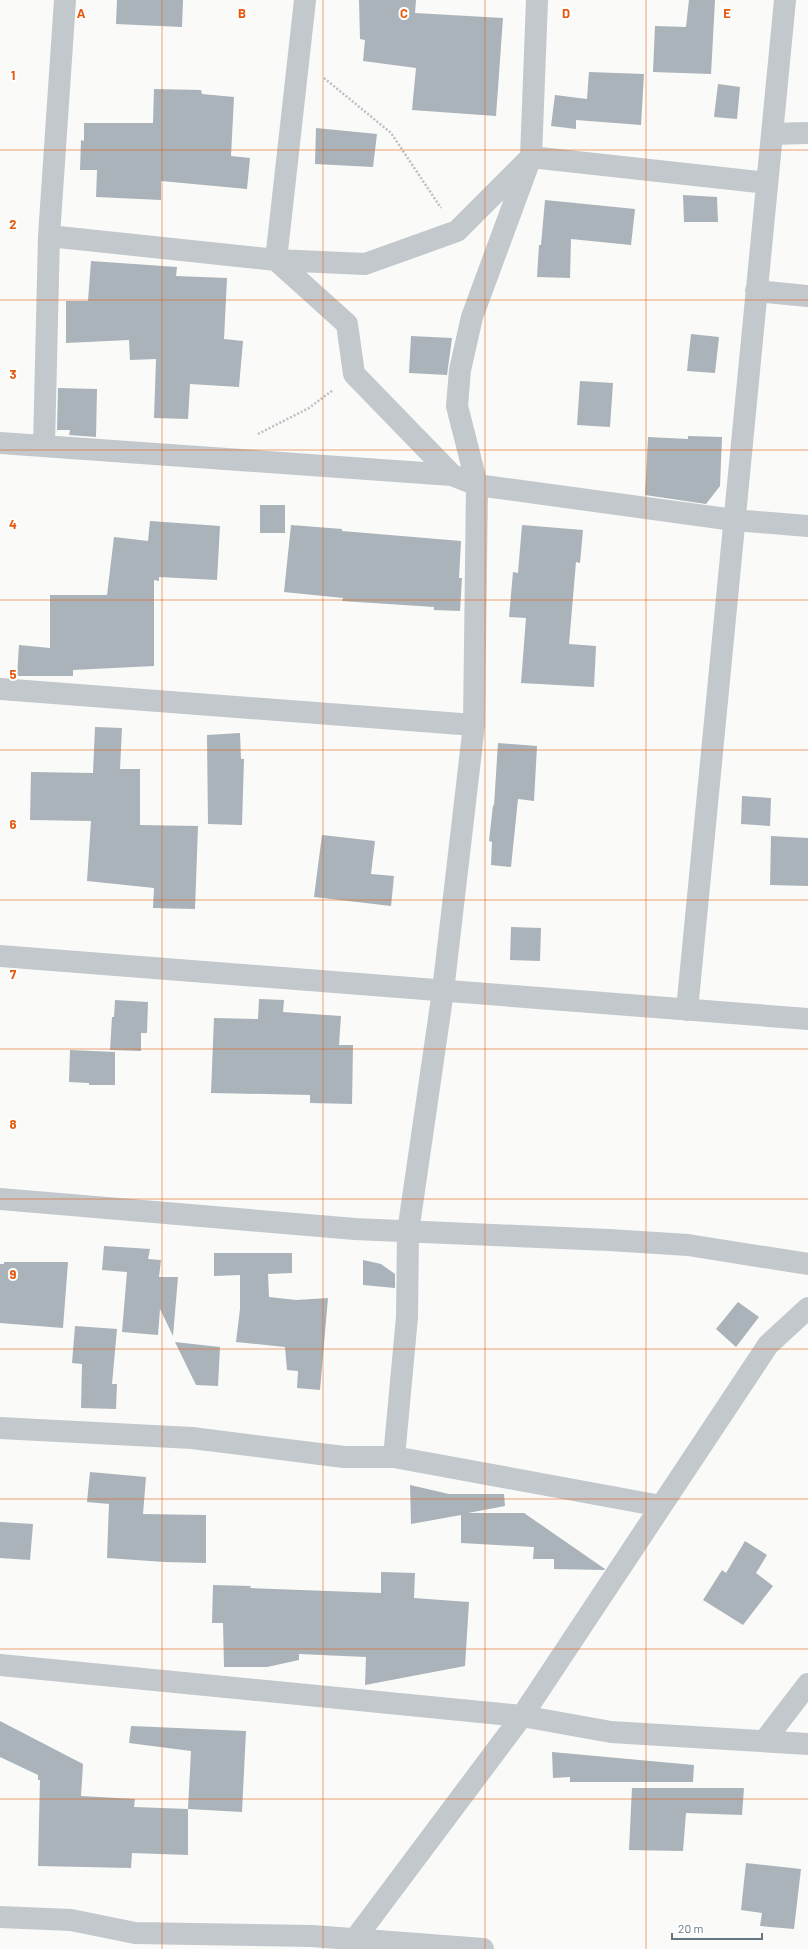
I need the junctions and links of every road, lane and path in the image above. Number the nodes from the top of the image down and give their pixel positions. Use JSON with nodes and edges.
{"nodes":[{"id":1,"x":65,"y":0,"type":"edge"},
{"id":2,"x":305,"y":0,"type":"edge"},
{"id":3,"x":537,"y":0,"type":"edge"},
{"id":4,"x":785,"y":0,"type":"edge"},
{"id":5,"x":299,"y":58,"type":"junction"},
{"id":6,"x":808,"y":133,"type":"edge"},
{"id":7,"x":772,"y":134,"type":"junction"},
{"id":8,"x":531,"y":158,"type":"junction"},
{"id":9,"x":767,"y":183,"type":"junction"},
{"id":10,"x":457,"y":231,"type":"junction"},
{"id":11,"x":49,"y":236,"type":"junction"},
{"id":12,"x":276,"y":260,"type":"junction"},
{"id":13,"x":756,"y":291,"type":"junction"},
{"id":14,"x":808,"y":296,"type":"edge"},
{"id":15,"x":354,"y":374,"type":"junction"},
{"id":16,"x":254,"y":436,"type":"dead end"},
{"id":17,"x":0,"y":442,"type":"edge"},
{"id":18,"x":44,"y":446,"type":"junction"},
{"id":19,"x":452,"y":475,"type":"junction"},
{"id":20,"x":477,"y":485,"type":"junction"},
{"id":21,"x":734,"y":520,"type":"junction"},
{"id":22,"x":808,"y":526,"type":"edge"},
{"id":23,"x":0,"y":689,"type":"edge"},
{"id":24,"x":474,"y":724,"type":"junction"},
{"id":25,"x":0,"y":956,"type":"edge"},
{"id":26,"x":444,"y":991,"type":"junction"},
{"id":27,"x":687,"y":1010,"type":"junction"},
{"id":28,"x":808,"y":1019,"type":"edge"},
{"id":29,"x":0,"y":1199,"type":"edge"},
{"id":30,"x":408,"y":1232,"type":"junction"},
{"id":31,"x":808,"y":1264,"type":"edge"},
{"id":32,"x":808,"y":1308,"type":"edge"},
{"id":33,"x":0,"y":1428,"type":"edge"},
{"id":34,"x":394,"y":1457,"type":"junction"},
{"id":35,"x":661,"y":1506,"type":"junction"},
{"id":36,"x":0,"y":1665,"type":"edge"},
{"id":37,"x":808,"y":1684,"type":"edge"},
{"id":38,"x":522,"y":1716,"type":"junction"},
{"id":39,"x":765,"y":1740,"type":"junction"},
{"id":40,"x":808,"y":1744,"type":"edge"},
{"id":41,"x":0,"y":1917,"type":"edge"},
{"id":42,"x":355,"y":1939,"type":"junction"},
{"id":43,"x":483,"y":1949,"type":"edge"}],
"edges":[{"from":1,"to":11,"type":"street"},
{"from":2,"to":5,"type":"street"},
{"from":3,"to":8,"type":"street"},
{"from":4,"to":7,"type":"street"},
{"from":5,"to":10,"type":"path"},
{"from":5,"to":12,"type":"street"},
{"from":6,"to":7,"type":"street"},
{"from":7,"to":9,"type":"street"},
{"from":8,"to":9,"type":"street"},
{"from":8,"to":10,"type":"street"},
{"from":8,"to":20,"type":"street"},
{"from":9,"to":13,"type":"street"},
{"from":10,"to":12,"type":"street"},
{"from":11,"to":12,"type":"street"},
{"from":11,"to":18,"type":"street"},
{"from":12,"to":15,"type":"street"},
{"from":13,"to":14,"type":"street"},
{"from":13,"to":21,"type":"street"},
{"from":15,"to":16,"type":"path"},
{"from":15,"to":19,"type":"street"},
{"from":17,"to":18,"type":"street"},
{"from":18,"to":19,"type":"street"},
{"from":19,"to":20,"type":"street"},
{"from":20,"to":21,"type":"street"},
{"from":20,"to":24,"type":"street"},
{"from":21,"to":22,"type":"street"},
{"from":21,"to":27,"type":"street"},
{"from":23,"to":24,"type":"street"},
{"from":24,"to":26,"type":"street"},
{"from":25,"to":26,"type":"street"},
{"from":26,"to":27,"type":"street"},
{"from":26,"to":30,"type":"street"},
{"from":27,"to":28,"type":"street"},
{"from":29,"to":30,"type":"street"},
{"from":30,"to":31,"type":"street"},
{"from":30,"to":34,"type":"street"},
{"from":32,"to":35,"type":"street"},
{"from":33,"to":34,"type":"street"},
{"from":34,"to":35,"type":"street"},
{"from":35,"to":38,"type":"street"},
{"from":36,"to":38,"type":"street"},
{"from":37,"to":39,"type":"street"},
{"from":38,"to":39,"type":"street"},
{"from":38,"to":42,"type":"street"},
{"from":39,"to":40,"type":"street"},
{"from":41,"to":42,"type":"street"},
{"from":42,"to":43,"type":"street"}]}
